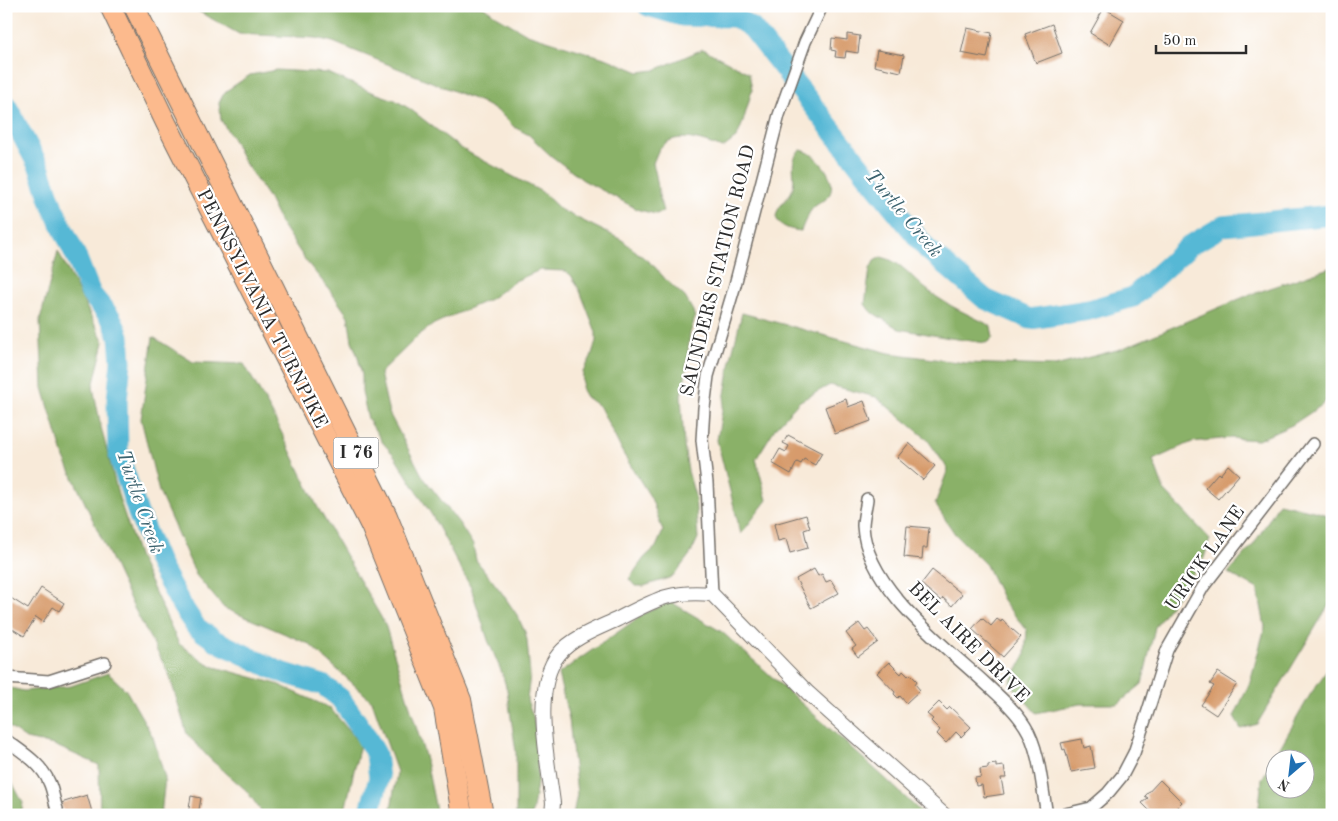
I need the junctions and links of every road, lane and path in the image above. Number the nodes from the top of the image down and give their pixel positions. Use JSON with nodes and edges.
{"nodes":[{"id":1,"x":110,"y":6,"type":"edge"},
{"id":2,"x":134,"y":6,"type":"edge"},
{"id":3,"x":822,"y":6,"type":"edge"},
{"id":4,"x":1313,"y":444,"type":"dead end"},
{"id":5,"x":867,"y":499,"type":"dead end"},
{"id":6,"x":712,"y":594,"type":"junction"},
{"id":7,"x":105,"y":663,"type":"dead end"},
{"id":8,"x":6,"y":678,"type":"edge"},
{"id":9,"x":6,"y":740,"type":"edge"},
{"id":10,"x":57,"y":809,"type":"dead end"},
{"id":11,"x":462,"y":815,"type":"edge"},
{"id":12,"x":483,"y":815,"type":"edge"},
{"id":13,"x":552,"y":815,"type":"edge"},
{"id":14,"x":944,"y":815,"type":"edge"},
{"id":15,"x":1047,"y":815,"type":"edge"},
{"id":16,"x":1061,"y":815,"type":"edge"}],
"edges":[{"from":1,"to":11,"type":"highway","name":"PENNSYLVANIA TURNPIKE","number":"I 76"},
{"from":2,"to":12,"type":"highway","name":"PENNSYLVANIA TURNPIKE","number":"I 76"},
{"from":3,"to":6,"type":"street","name":"SAUNDERS STATION ROAD"},
{"from":4,"to":16,"type":"street","name":"URICK LANE"},
{"from":5,"to":15,"type":"street","name":"BEL AIRE DRIVE"},
{"from":6,"to":13,"type":"street"},
{"from":6,"to":14,"type":"street"},
{"from":7,"to":8,"type":"street"},
{"from":9,"to":10,"type":"street"}]}
